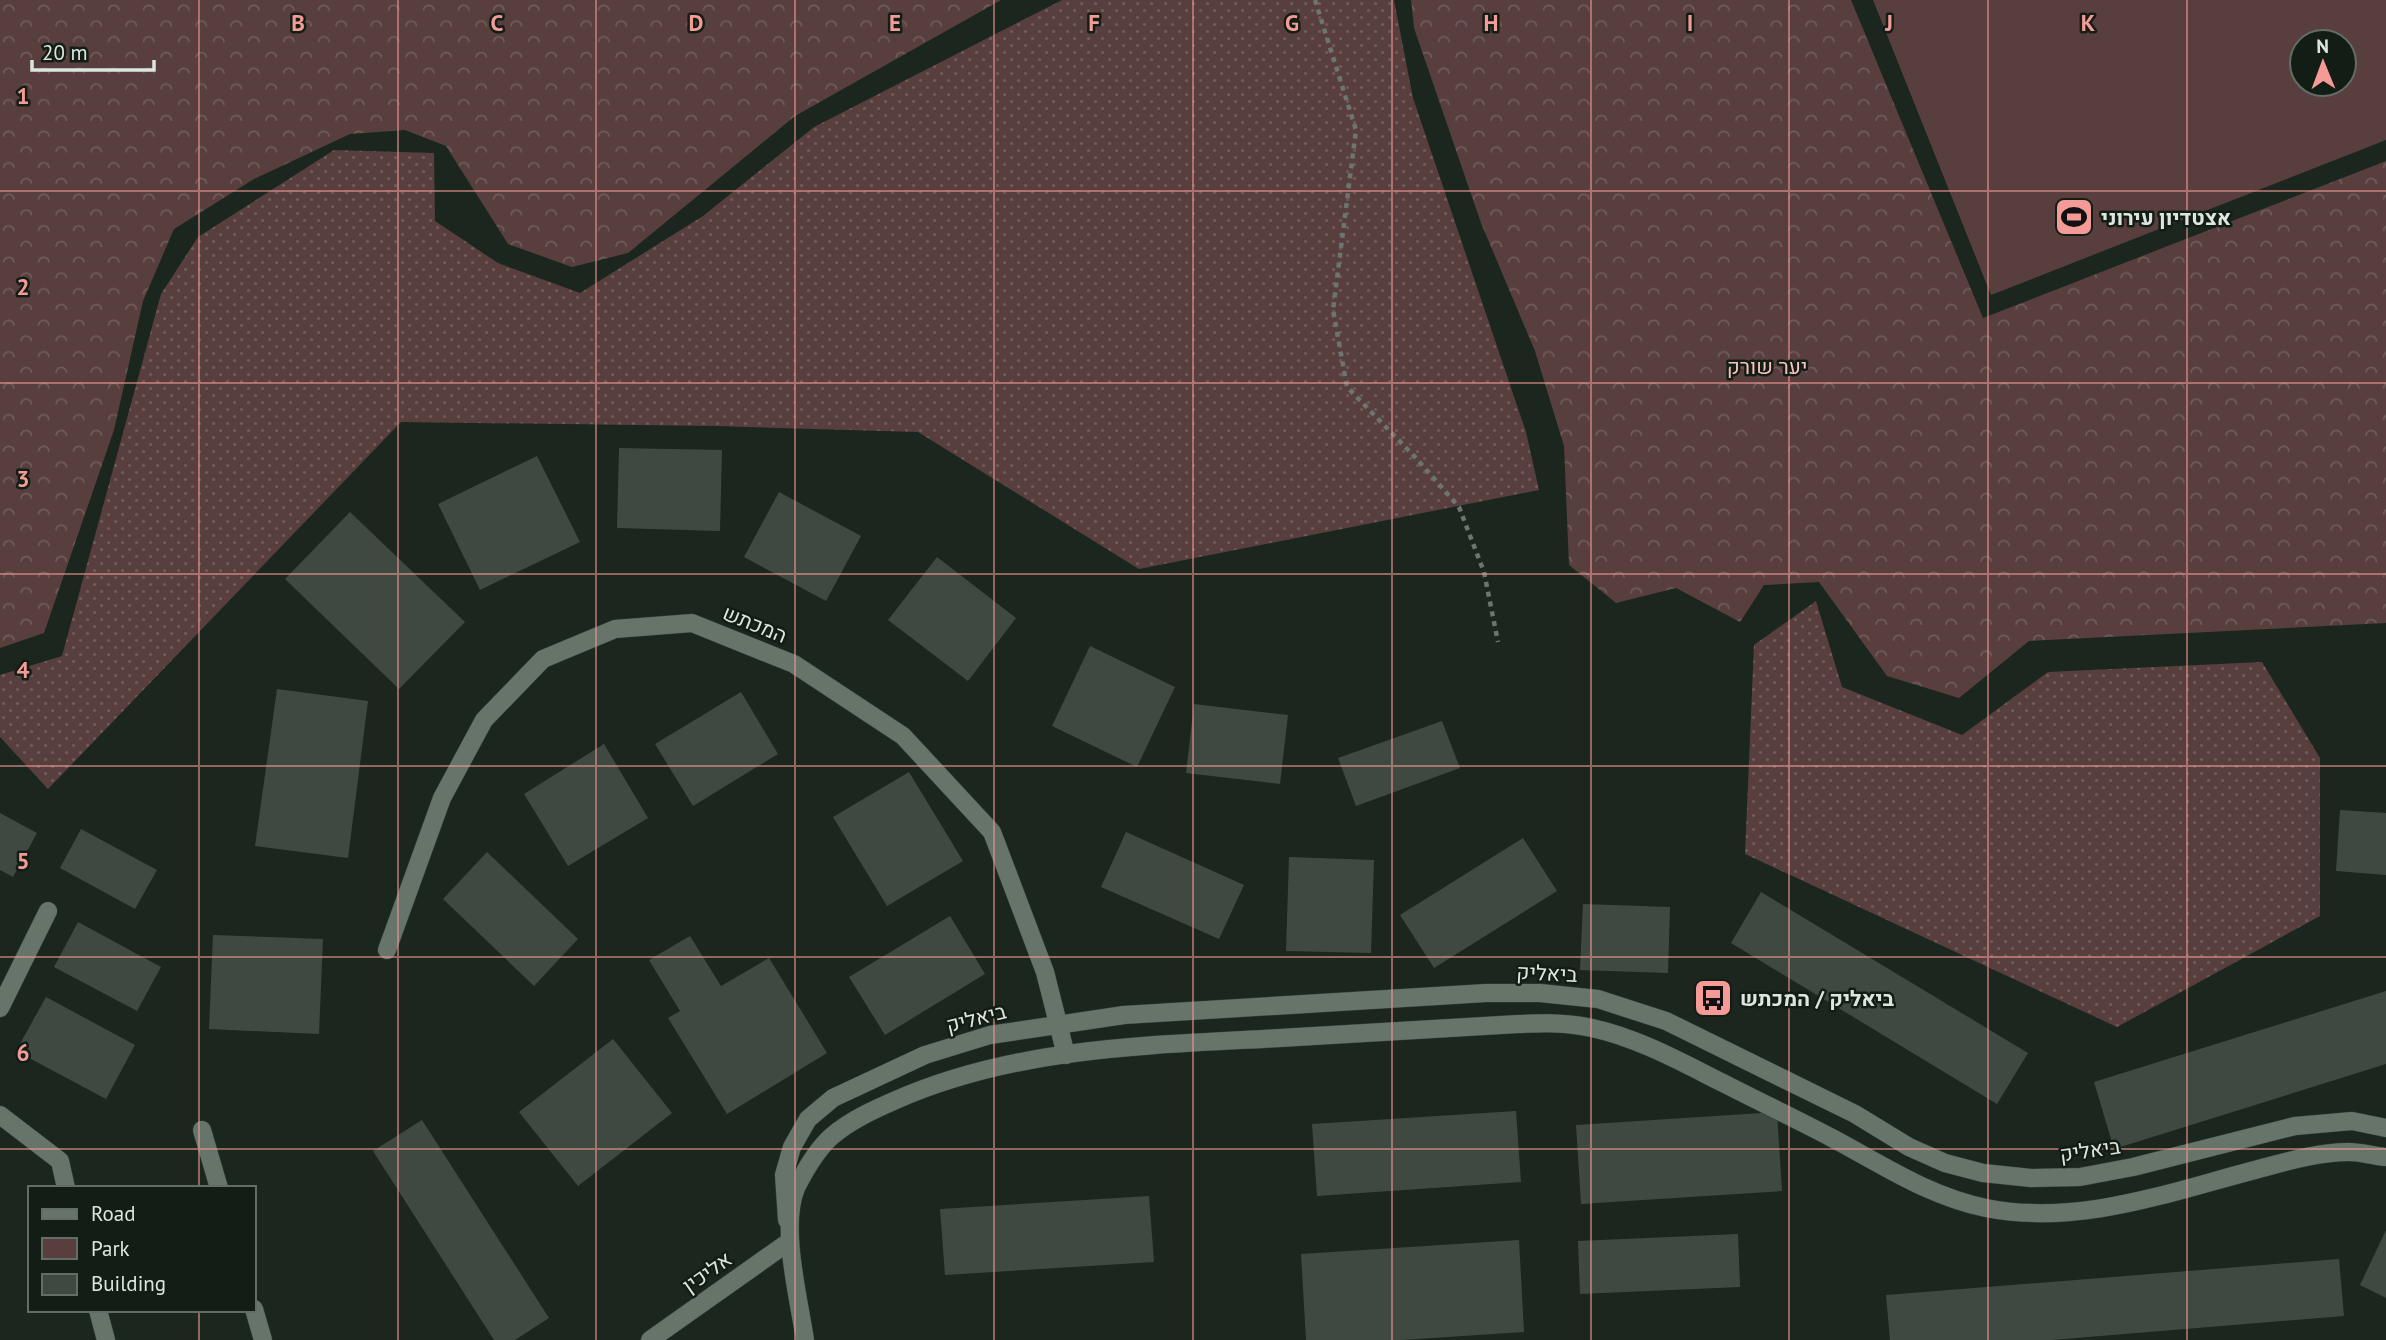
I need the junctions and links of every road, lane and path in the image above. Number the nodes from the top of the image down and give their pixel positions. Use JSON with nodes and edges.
{"nodes":[{"id":1,"x":1315,"y":0,"type":"edge"},
{"id":2,"x":1498,"y":642,"type":"dead end"},
{"id":3,"x":48,"y":911,"type":"dead end"},
{"id":4,"x":387,"y":950,"type":"dead end"},
{"id":5,"x":0,"y":1008,"type":"edge"},
{"id":6,"x":1059,"y":1025,"type":"junction"},
{"id":7,"x":1066,"y":1055,"type":"junction"},
{"id":8,"x":0,"y":1115,"type":"edge"},
{"id":9,"x":2386,"y":1128,"type":"edge"},
{"id":10,"x":202,"y":1130,"type":"dead end"},
{"id":11,"x":2386,"y":1157,"type":"edge"},
{"id":12,"x":66,"y":1186,"type":"edge"},
{"id":13,"x":218,"y":1186,"type":"edge"},
{"id":14,"x":790,"y":1241,"type":"junction"},
{"id":15,"x":99,"y":1312,"type":"edge"},
{"id":16,"x":255,"y":1312,"type":"edge"},
{"id":17,"x":106,"y":1340,"type":"edge"},
{"id":18,"x":263,"y":1340,"type":"edge"},
{"id":19,"x":650,"y":1340,"type":"edge"},
{"id":20,"x":805,"y":1340,"type":"edge"}],
"edges":[{"from":1,"to":2,"type":"path"},
{"from":3,"to":5,"type":"street"},
{"from":4,"to":6,"type":"street","name":"המכתש"},
{"from":6,"to":7,"type":"street","name":"המכתש"},
{"from":6,"to":9,"type":"street","name":"ביאליק"},
{"from":6,"to":14,"type":"street","name":"ביאליק"},
{"from":7,"to":11,"type":"street","name":"ביאליק"},
{"from":7,"to":14,"type":"street","name":"ביאליק"},
{"from":8,"to":12,"type":"street"},
{"from":10,"to":13,"type":"street"},
{"from":14,"to":19,"type":"street","name":"אליכין"},
{"from":14,"to":20,"type":"street","name":"ביאליק"},
{"from":15,"to":17,"type":"street"},
{"from":16,"to":18,"type":"street"}]}
